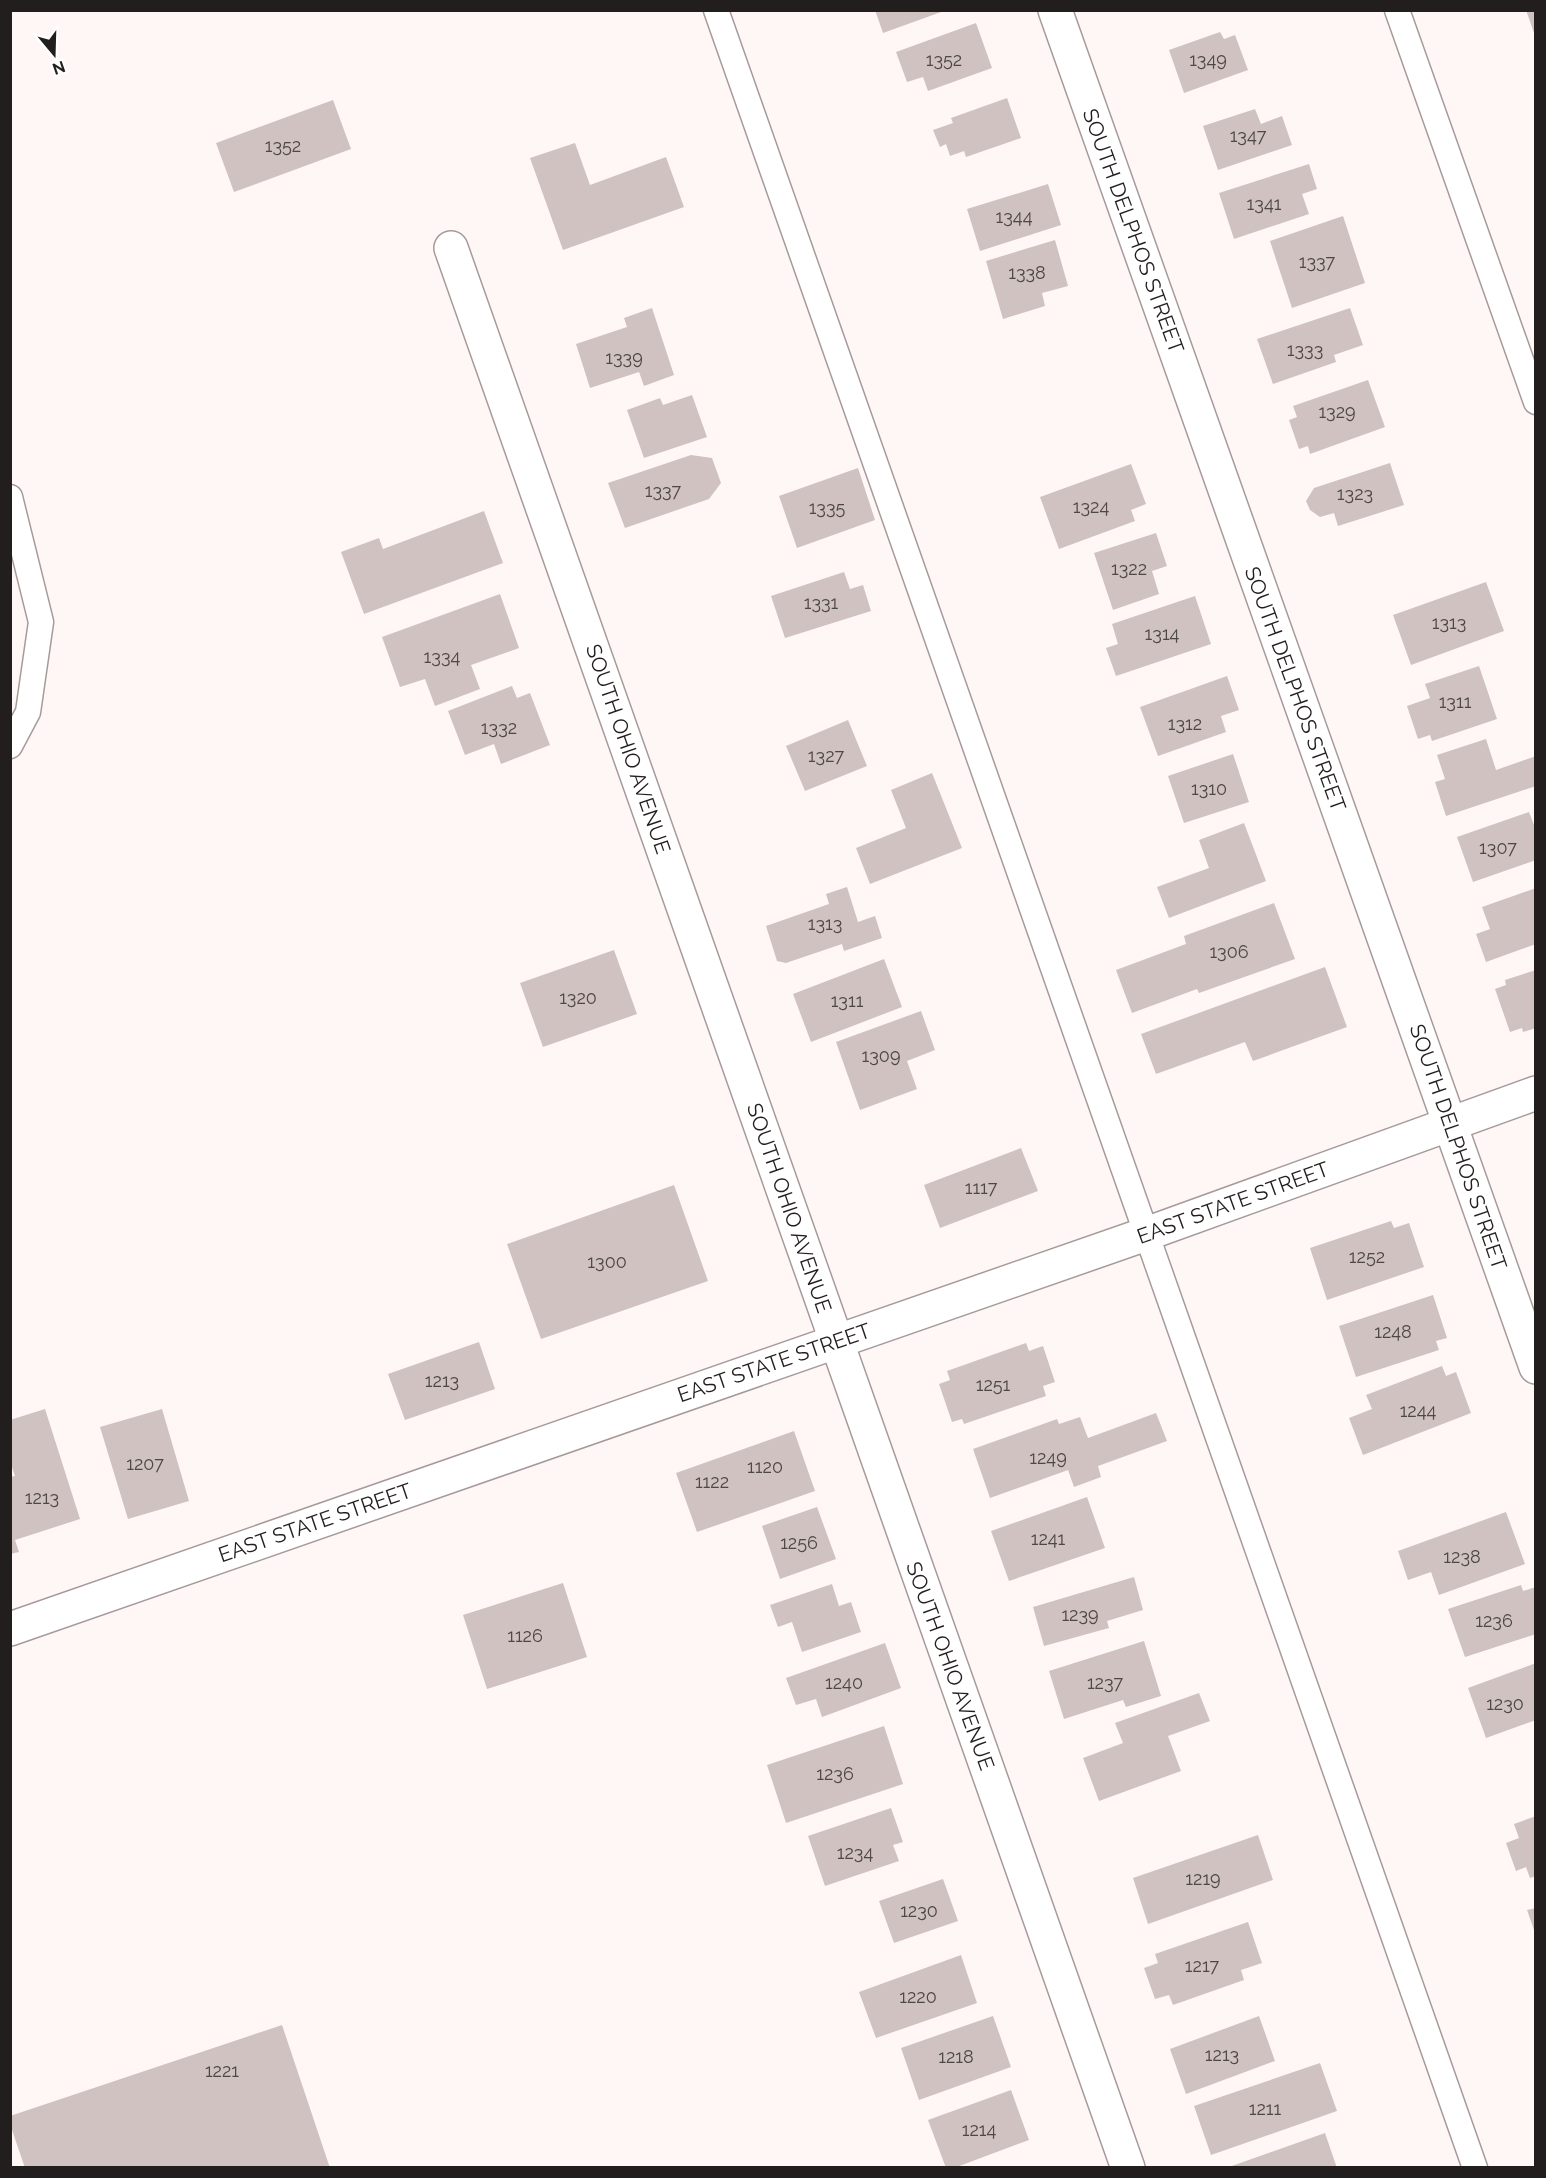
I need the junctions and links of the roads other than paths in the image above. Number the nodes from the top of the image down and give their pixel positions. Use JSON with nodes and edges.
{"nodes":[{"id":1,"x":716,"y":10,"type":"edge"},
{"id":2,"x":1055,"y":10,"type":"edge"},
{"id":3,"x":1397,"y":10,"type":"edge"},
{"id":4,"x":452,"y":248,"type":"dead end"},
{"id":5,"x":1536,"y":402,"type":"edge"},
{"id":6,"x":10,"y":497,"type":"edge"},
{"id":7,"x":10,"y":746,"type":"edge"},
{"id":8,"x":1536,"y":1093,"type":"edge"},
{"id":9,"x":1450,"y":1125,"type":"junction"},
{"id":10,"x":1146,"y":1234,"type":"junction"},
{"id":11,"x":836,"y":1342,"type":"junction"},
{"id":12,"x":1536,"y":1367,"type":"edge"},
{"id":13,"x":10,"y":1629,"type":"edge"},
{"id":14,"x":1128,"y":2168,"type":"edge"},
{"id":15,"x":1474,"y":2168,"type":"edge"}],
"edges":[{"from":1,"to":10,"type":"lane"},
{"from":2,"to":9,"type":"street","name":"SOUTH DELPHOS STREET"},
{"from":3,"to":5,"type":"lane"},
{"from":4,"to":11,"type":"street","name":"SOUTH OHIO AVENUE"},
{"from":6,"to":7,"type":"lane"},
{"from":8,"to":9,"type":"street","name":"EAST STATE STREET"},
{"from":9,"to":10,"type":"street","name":"EAST STATE STREET"},
{"from":9,"to":12,"type":"street","name":"SOUTH DELPHOS STREET"},
{"from":10,"to":11,"type":"street","name":"EAST STATE STREET"},
{"from":10,"to":15,"type":"lane"},
{"from":11,"to":13,"type":"street","name":"EAST STATE STREET"},
{"from":11,"to":14,"type":"street","name":"SOUTH OHIO AVENUE"}]}
